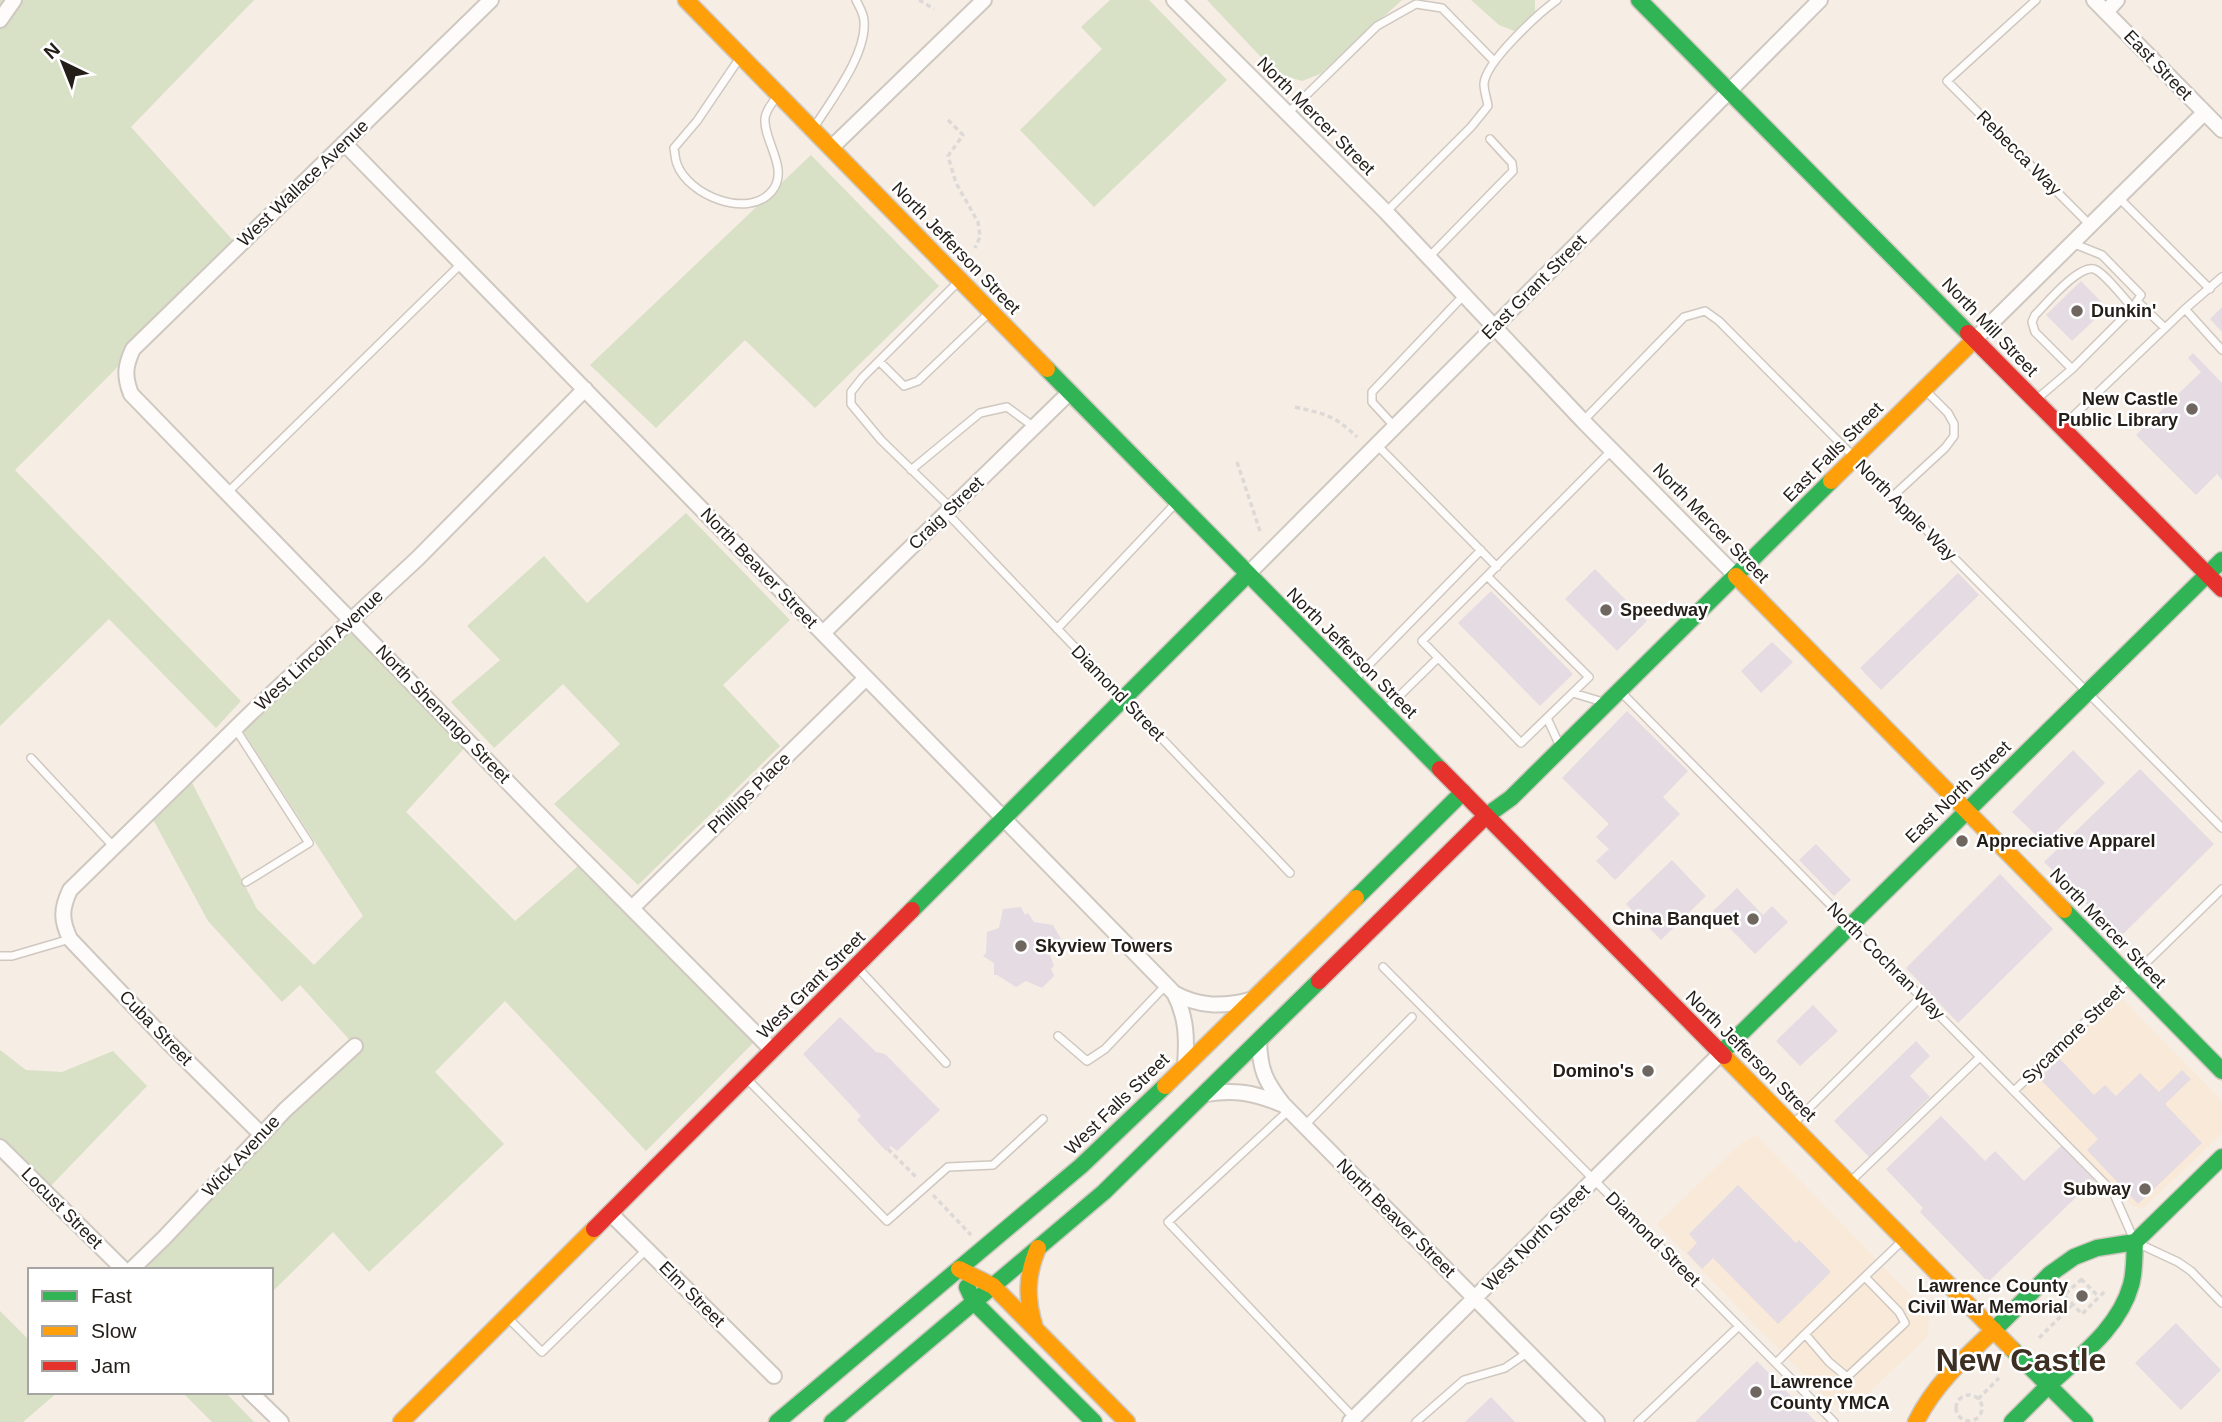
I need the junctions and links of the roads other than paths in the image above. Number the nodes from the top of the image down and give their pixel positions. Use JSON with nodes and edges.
{"nodes":[{"id":1,"x":14,"y":0,"type":"edge"},
{"id":2,"x":491,"y":0,"type":"edge"},
{"id":3,"x":686,"y":0,"type":"edge"},
{"id":4,"x":856,"y":0,"type":"edge"},
{"id":5,"x":984,"y":0,"type":"edge"},
{"id":6,"x":1174,"y":0,"type":"edge"},
{"id":7,"x":1557,"y":0,"type":"edge"},
{"id":8,"x":1639,"y":0,"type":"edge"},
{"id":9,"x":1820,"y":0,"type":"edge"},
{"id":10,"x":2036,"y":0,"type":"edge"},
{"id":11,"x":2094,"y":0,"type":"edge"},
{"id":12,"x":2117,"y":0,"type":"edge"},
{"id":13,"x":2106,"y":12,"type":"junction"},
{"id":14,"x":0,"y":20,"type":"edge"},
{"id":15,"x":741,"y":56,"type":"junction"},
{"id":16,"x":1494,"y":61,"type":"junction"},
{"id":17,"x":1730,"y":92,"type":"junction"},
{"id":18,"x":779,"y":94,"type":"junction"},
{"id":19,"x":2204,"y":113,"type":"junction"},
{"id":20,"x":1286,"y":114,"type":"junction"},
{"id":21,"x":813,"y":130,"type":"junction"},
{"id":22,"x":2222,"y":130,"type":"edge"},
{"id":23,"x":1490,"y":139,"type":"dead end"},
{"id":24,"x":344,"y":143,"type":"junction"},
{"id":25,"x":831,"y":148,"type":"junction"},
{"id":26,"x":2118,"y":198,"type":"junction"},
{"id":27,"x":1386,"y":212,"type":"junction"},
{"id":28,"x":2090,"y":225,"type":"junction"},
{"id":29,"x":2072,"y":243,"type":"junction"},
{"id":30,"x":1429,"y":258,"type":"junction"},
{"id":31,"x":462,"y":263,"type":"junction"},
{"id":32,"x":2222,"y":277,"type":"edge"},
{"id":33,"x":960,"y":280,"type":"junction"},
{"id":34,"x":2210,"y":289,"type":"junction"},
{"id":35,"x":1464,"y":295,"type":"junction"},
{"id":36,"x":2135,"y":304,"type":"junction"},
{"id":37,"x":2185,"y":309,"type":"junction"},
{"id":38,"x":991,"y":312,"type":"junction"},
{"id":39,"x":1495,"y":326,"type":"junction"},
{"id":40,"x":2165,"y":328,"type":"junction"},
{"id":41,"x":1975,"y":339,"type":"junction"},
{"id":42,"x":2222,"y":350,"type":"edge"},
{"id":43,"x":879,"y":361,"type":"junction"},
{"id":44,"x":2071,"y":369,"type":"junction"},
{"id":45,"x":125,"y":371,"type":"joint"},
{"id":46,"x":585,"y":389,"type":"junction"},
{"id":47,"x":1924,"y":390,"type":"junction"},
{"id":48,"x":1070,"y":392,"type":"junction"},
{"id":49,"x":2035,"y":401,"type":"junction"},
{"id":50,"x":1583,"y":421,"type":"junction"},
{"id":51,"x":1394,"y":426,"type":"junction"},
{"id":52,"x":1034,"y":428,"type":"junction"},
{"id":53,"x":2061,"y":428,"type":"junction"},
{"id":54,"x":1376,"y":444,"type":"junction"},
{"id":55,"x":1612,"y":450,"type":"junction"},
{"id":56,"x":1854,"y":458,"type":"junction"},
{"id":57,"x":911,"y":470,"type":"junction"},
{"id":58,"x":228,"y":492,"type":"junction"},
{"id":59,"x":1893,"y":496,"type":"junction"},
{"id":60,"x":1177,"y":502,"type":"junction"},
{"id":61,"x":949,"y":510,"type":"junction"},
{"id":62,"x":1481,"y":550,"type":"junction"},
{"id":63,"x":2222,"y":560,"type":"edge"},
{"id":64,"x":1497,"y":566,"type":"junction"},
{"id":65,"x":1248,"y":574,"type":"junction"},
{"id":66,"x":2208,"y":574,"type":"junction"},
{"id":67,"x":1487,"y":576,"type":"junction"},
{"id":68,"x":1736,"y":576,"type":"junction"},
{"id":69,"x":2222,"y":589,"type":"edge"},
{"id":70,"x":352,"y":620,"type":"junction"},
{"id":71,"x":1058,"y":629,"type":"junction"},
{"id":72,"x":823,"y":633,"type":"junction"},
{"id":73,"x":1438,"y":658,"type":"junction"},
{"id":74,"x":866,"y":678,"type":"junction"},
{"id":75,"x":1353,"y":681,"type":"junction"},
{"id":76,"x":1619,"y":691,"type":"junction"},
{"id":77,"x":2088,"y":692,"type":"junction"},
{"id":78,"x":1573,"y":693,"type":"junction"},
{"id":79,"x":1124,"y":698,"type":"junction"},
{"id":80,"x":1606,"y":704,"type":"junction"},
{"id":81,"x":1383,"y":712,"type":"junction"},
{"id":82,"x":1547,"y":718,"type":"junction"},
{"id":83,"x":235,"y":729,"type":"junction"},
{"id":84,"x":1561,"y":748,"type":"junction"},
{"id":85,"x":31,"y":758,"type":"dead end"},
{"id":86,"x":1463,"y":792,"type":"junction"},
{"id":87,"x":1966,"y":811,"type":"junction"},
{"id":88,"x":1486,"y":816,"type":"junction"},
{"id":89,"x":1004,"y":819,"type":"junction"},
{"id":90,"x":2222,"y":828,"type":"edge"},
{"id":91,"x":114,"y":846,"type":"junction"},
{"id":92,"x":1290,"y":873,"type":"dead end"},
{"id":93,"x":246,"y":882,"type":"dead end"},
{"id":94,"x":2222,"y":889,"type":"edge"},
{"id":95,"x":632,"y":908,"type":"junction"},
{"id":96,"x":62,"y":915,"type":"joint"},
{"id":97,"x":1850,"y":925,"type":"junction"},
{"id":98,"x":69,"y":939,"type":"junction"},
{"id":99,"x":0,"y":956,"type":"edge"},
{"id":100,"x":856,"y":966,"type":"junction"},
{"id":101,"x":1383,"y":967,"type":"dead end"},
{"id":102,"x":2131,"y":979,"type":"junction"},
{"id":103,"x":1170,"y":989,"type":"junction"},
{"id":104,"x":1921,"y":997,"type":"junction"},
{"id":105,"x":1252,"y":999,"type":"junction"},
{"id":106,"x":1412,"y":1017,"type":"dead end"},
{"id":107,"x":1058,"y":1036,"type":"dead end"},
{"id":108,"x":1259,"y":1041,"type":"junction"},
{"id":109,"x":355,"y":1046,"type":"dead end"},
{"id":110,"x":772,"y":1050,"type":"junction"},
{"id":111,"x":1721,"y":1053,"type":"junction"},
{"id":112,"x":1980,"y":1056,"type":"junction"},
{"id":113,"x":946,"y":1063,"type":"dead end"},
{"id":114,"x":1185,"y":1066,"type":"junction"},
{"id":115,"x":2222,"y":1071,"type":"edge"},
{"id":116,"x":746,"y":1077,"type":"junction"},
{"id":117,"x":2014,"y":1091,"type":"junction"},
{"id":118,"x":1206,"y":1094,"type":"junction"},
{"id":119,"x":1286,"y":1107,"type":"junction"},
{"id":120,"x":1043,"y":1119,"type":"dead end"},
{"id":121,"x":1792,"y":1125,"type":"junction"},
{"id":122,"x":1304,"y":1126,"type":"junction"},
{"id":123,"x":262,"y":1135,"type":"junction"},
{"id":124,"x":0,"y":1147,"type":"edge"},
{"id":125,"x":2222,"y":1157,"type":"edge"},
{"id":126,"x":1595,"y":1180,"type":"junction"},
{"id":127,"x":1849,"y":1183,"type":"junction"},
{"id":128,"x":610,"y":1213,"type":"junction"},
{"id":129,"x":1904,"y":1239,"type":"junction"},
{"id":130,"x":2135,"y":1242,"type":"junction"},
{"id":131,"x":1038,"y":1248,"type":"junction"},
{"id":132,"x":647,"y":1249,"type":"junction"},
{"id":133,"x":122,"y":1268,"type":"edge"},
{"id":134,"x":133,"y":1268,"type":"edge"},
{"id":135,"x":959,"y":1269,"type":"junction"},
{"id":136,"x":1865,"y":1277,"type":"junction"},
{"id":137,"x":993,"y":1286,"type":"junction"},
{"id":138,"x":1475,"y":1298,"type":"junction"},
{"id":139,"x":974,"y":1301,"type":"junction"},
{"id":140,"x":2222,"y":1303,"type":"edge"},
{"id":141,"x":506,"y":1317,"type":"junction"},
{"id":142,"x":1739,"y":1326,"type":"junction"},
{"id":143,"x":1994,"y":1329,"type":"junction"},
{"id":144,"x":1036,"y":1330,"type":"junction"},
{"id":145,"x":1805,"y":1334,"type":"junction"},
{"id":146,"x":1528,"y":1352,"type":"junction"},
{"id":147,"x":1776,"y":1363,"type":"junction"},
{"id":148,"x":774,"y":1376,"type":"dead end"},
{"id":149,"x":2049,"y":1385,"type":"junction"},
{"id":150,"x":252,"y":1394,"type":"edge"},
{"id":151,"x":1352,"y":1420,"type":"edge"},
{"id":152,"x":281,"y":1422,"type":"edge"},
{"id":153,"x":401,"y":1422,"type":"edge"},
{"id":154,"x":777,"y":1422,"type":"edge"},
{"id":155,"x":832,"y":1422,"type":"edge"},
{"id":156,"x":1094,"y":1422,"type":"edge"},
{"id":157,"x":1127,"y":1422,"type":"edge"},
{"id":158,"x":1416,"y":1422,"type":"edge"},
{"id":159,"x":1597,"y":1422,"type":"edge"},
{"id":160,"x":1638,"y":1422,"type":"edge"},
{"id":161,"x":1834,"y":1422,"type":"edge"},
{"id":162,"x":1916,"y":1422,"type":"edge"},
{"id":163,"x":2012,"y":1422,"type":"edge"},
{"id":164,"x":2085,"y":1422,"type":"edge"}],
"edges":[{"from":1,"to":14,"type":"street"},
{"from":2,"to":24,"type":"street","name":"West Wallace Avenue"},
{"from":3,"to":15,"type":"main road","name":"North Jefferson Street"},
{"from":4,"to":21,"type":"lane"},
{"from":5,"to":25,"type":"street"},
{"from":6,"to":20,"type":"street","name":"North Mercer Street"},
{"from":7,"to":16,"type":"lane"},
{"from":8,"to":17,"type":"main road","name":"North Mill Street"},
{"from":9,"to":17,"type":"street","name":"East Grant Street"},
{"from":10,"to":28,"type":"lane","name":"Rebecca Way"},
{"from":11,"to":13,"type":"street","name":"East Street"},
{"from":12,"to":13,"type":"street"},
{"from":13,"to":19,"type":"street","name":"East Street"},
{"from":15,"to":18,"type":"main road","name":"North Jefferson Street"},
{"from":15,"to":18,"type":"lane"},
{"from":16,"to":20,"type":"lane"},
{"from":16,"to":27,"type":"lane"},
{"from":17,"to":39,"type":"street","name":"East Grant Street"},
{"from":17,"to":41,"type":"main road","name":"North Mill Street"},
{"from":18,"to":21,"type":"main road","name":"North Jefferson Street"},
{"from":19,"to":22,"type":"street","name":"East Street"},
{"from":19,"to":26,"type":"street","name":"East Falls Street"},
{"from":20,"to":27,"type":"street","name":"North Mercer Street"},
{"from":21,"to":25,"type":"main road","name":"North Jefferson Street"},
{"from":23,"to":30,"type":"lane"},
{"from":24,"to":31,"type":"street","name":"North Beaver Street"},
{"from":24,"to":45,"type":"street","name":"West Wallace Avenue"},
{"from":25,"to":33,"type":"main road","name":"North Jefferson Street"},
{"from":26,"to":28,"type":"street","name":"East Falls Street"},
{"from":26,"to":34,"type":"lane"},
{"from":27,"to":30,"type":"street","name":"North Mercer Street"},
{"from":28,"to":29,"type":"street","name":"East Falls Street"},
{"from":29,"to":36,"type":"lane"},
{"from":29,"to":41,"type":"street","name":"East Falls Street"},
{"from":30,"to":35,"type":"street","name":"North Mercer Street"},
{"from":31,"to":46,"type":"street","name":"North Beaver Street"},
{"from":31,"to":58,"type":"lane"},
{"from":32,"to":34,"type":"lane"},
{"from":33,"to":38,"type":"main road","name":"North Jefferson Street"},
{"from":33,"to":43,"type":"lane","name":"Diamond Street"},
{"from":34,"to":37,"type":"lane"},
{"from":35,"to":39,"type":"street","name":"North Mercer Street"},
{"from":35,"to":51,"type":"lane"},
{"from":36,"to":40,"type":"lane"},
{"from":36,"to":44,"type":"lane"},
{"from":36,"to":44,"type":"lane"},
{"from":37,"to":40,"type":"lane"},
{"from":37,"to":42,"type":"lane"},
{"from":38,"to":43,"type":"lane"},
{"from":38,"to":48,"type":"main road","name":"North Jefferson Street"},
{"from":39,"to":50,"type":"street","name":"North Mercer Street"},
{"from":39,"to":51,"type":"street","name":"East Grant Street"},
{"from":40,"to":53,"type":"lane"},
{"from":41,"to":47,"type":"main road","name":"East Falls Street"},
{"from":41,"to":49,"type":"main road","name":"North Mill Street"},
{"from":43,"to":57,"type":"lane","name":"Diamond Street"},
{"from":44,"to":49,"type":"lane"},
{"from":45,"to":58,"type":"street","name":"North Shenango Street"},
{"from":46,"to":70,"type":"street","name":"West Lincoln Avenue"},
{"from":46,"to":72,"type":"street","name":"North Beaver Street"},
{"from":47,"to":56,"type":"main road","name":"East Falls Street"},
{"from":47,"to":59,"type":"lane"},
{"from":48,"to":52,"type":"street","name":"Craig Street"},
{"from":48,"to":60,"type":"main road","name":"North Jefferson Street"},
{"from":49,"to":53,"type":"main road","name":"North Mill Street"},
{"from":50,"to":55,"type":"street","name":"North Mercer Street"},
{"from":50,"to":56,"type":"lane","name":"North Apple Way"},
{"from":51,"to":54,"type":"street","name":"East Grant Street"},
{"from":52,"to":57,"type":"lane"},
{"from":52,"to":61,"type":"street","name":"Craig Street"},
{"from":53,"to":66,"type":"main road","name":"North Mill Street"},
{"from":54,"to":62,"type":"lane"},
{"from":54,"to":65,"type":"street","name":"East Grant Street"},
{"from":55,"to":64,"type":"lane"},
{"from":55,"to":68,"type":"street","name":"North Mercer Street"},
{"from":56,"to":59,"type":"lane","name":"North Apple Way"},
{"from":56,"to":68,"type":"main road","name":"East Falls Street"},
{"from":57,"to":61,"type":"lane","name":"Diamond Street"},
{"from":58,"to":70,"type":"street","name":"North Shenango Street"},
{"from":59,"to":77,"type":"lane","name":"North Apple Way"},
{"from":60,"to":65,"type":"main road","name":"North Jefferson Street"},
{"from":60,"to":71,"type":"lane"},
{"from":61,"to":71,"type":"lane","name":"Diamond Street"},
{"from":61,"to":72,"type":"street","name":"Craig Street"},
{"from":62,"to":64,"type":"lane"},
{"from":62,"to":75,"type":"lane"},
{"from":63,"to":66,"type":"main road","name":"East North Street"},
{"from":64,"to":67,"type":"lane"},
{"from":65,"to":75,"type":"main road","name":"North Jefferson Street"},
{"from":65,"to":79,"type":"main road","name":"West Grant Street"},
{"from":66,"to":69,"type":"main road","name":"North Mill Street"},
{"from":66,"to":77,"type":"main road","name":"East North Street"},
{"from":67,"to":73,"type":"lane"},
{"from":67,"to":78,"type":"lane"},
{"from":68,"to":76,"type":"main road","name":"East Falls Street"},
{"from":68,"to":87,"type":"main road","name":"North Mercer Street"},
{"from":70,"to":83,"type":"street","name":"West Lincoln Avenue"},
{"from":70,"to":95,"type":"street","name":"North Shenango Street"},
{"from":71,"to":79,"type":"lane","name":"Diamond Street"},
{"from":72,"to":74,"type":"street","name":"North Beaver Street"},
{"from":73,"to":81,"type":"lane"},
{"from":73,"to":82,"type":"lane"},
{"from":74,"to":89,"type":"street","name":"North Beaver Street"},
{"from":74,"to":95,"type":"street","name":"Phillips Place"},
{"from":75,"to":81,"type":"main road","name":"North Jefferson Street"},
{"from":76,"to":80,"type":"main road","name":"East Falls Street"},
{"from":76,"to":97,"type":"lane","name":"North Cochran Way"},
{"from":77,"to":87,"type":"main road","name":"East North Street"},
{"from":77,"to":90,"type":"lane","name":"North Apple Way"},
{"from":78,"to":80,"type":"lane"},
{"from":78,"to":82,"type":"lane"},
{"from":79,"to":89,"type":"main road","name":"West Grant Street"},
{"from":79,"to":92,"type":"lane","name":"Diamond Street"},
{"from":80,"to":84,"type":"main road","name":"East Falls Street"},
{"from":81,"to":86,"type":"main road","name":"North Jefferson Street"},
{"from":82,"to":84,"type":"lane"},
{"from":83,"to":91,"type":"street","name":"West Lincoln Avenue"},
{"from":83,"to":93,"type":"lane"},
{"from":84,"to":88,"type":"main road","name":"East Falls Street"},
{"from":85,"to":91,"type":"lane"},
{"from":86,"to":88,"type":"main road","name":"North Jefferson Street"},
{"from":86,"to":105,"type":"main road","name":"West Falls Street"},
{"from":87,"to":97,"type":"main road","name":"East North Street"},
{"from":87,"to":102,"type":"main road","name":"North Mercer Street"},
{"from":88,"to":108,"type":"main road"},
{"from":88,"to":111,"type":"main road","name":"North Jefferson Street"},
{"from":89,"to":100,"type":"main road","name":"West Grant Street"},
{"from":89,"to":103,"type":"street","name":"North Beaver Street"},
{"from":91,"to":96,"type":"street","name":"West Lincoln Avenue"},
{"from":94,"to":102,"type":"lane","name":"Sycamore Street"},
{"from":95,"to":110,"type":"street","name":"North Shenango Street"},
{"from":96,"to":98,"type":"street","name":"Cuba Street"},
{"from":97,"to":104,"type":"lane","name":"North Cochran Way"},
{"from":97,"to":111,"type":"main road","name":"East North Street"},
{"from":98,"to":99,"type":"lane"},
{"from":98,"to":123,"type":"street","name":"Cuba Street"},
{"from":100,"to":110,"type":"main road","name":"West Grant Street"},
{"from":100,"to":113,"type":"lane"},
{"from":101,"to":126,"type":"lane","name":"Diamond Street"},
{"from":102,"to":115,"type":"main road","name":"North Mercer Street"},
{"from":102,"to":117,"type":"lane","name":"Sycamore Street"},
{"from":103,"to":105,"type":"street","name":"North Beaver Street"},
{"from":103,"to":107,"type":"lane"},
{"from":103,"to":114,"type":"street","name":"North Beaver Street"},
{"from":104,"to":112,"type":"lane","name":"North Cochran Way"},
{"from":104,"to":121,"type":"lane"},
{"from":105,"to":114,"type":"main road","name":"West Falls Street"},
{"from":106,"to":122,"type":"lane"},
{"from":108,"to":118,"type":"main road"},
{"from":108,"to":119,"type":"street","name":"North Beaver Street"},
{"from":109,"to":123,"type":"street","name":"Wick Avenue"},
{"from":110,"to":116,"type":"main road","name":"West Grant Street"},
{"from":111,"to":121,"type":"main road","name":"North Jefferson Street"},
{"from":111,"to":126,"type":"street","name":"West North Street"},
{"from":112,"to":117,"type":"lane","name":"North Cochran Way"},
{"from":112,"to":127,"type":"lane"},
{"from":114,"to":135,"type":"main road","name":"West Falls Street"},
{"from":116,"to":120,"type":"lane"},
{"from":116,"to":128,"type":"main road","name":"West Grant Street"},
{"from":117,"to":130,"type":"lane","name":"North Cochran Way"},
{"from":118,"to":119,"type":"street","name":"North Beaver Street"},
{"from":118,"to":131,"type":"main road"},
{"from":119,"to":122,"type":"street","name":"North Beaver Street"},
{"from":119,"to":151,"type":"lane"},
{"from":121,"to":127,"type":"main road","name":"North Jefferson Street"},
{"from":122,"to":138,"type":"street","name":"North Beaver Street"},
{"from":123,"to":134,"type":"street","name":"Wick Avenue"},
{"from":124,"to":133,"type":"street","name":"Locust Street"},
{"from":125,"to":130,"type":"main road"},
{"from":126,"to":138,"type":"street","name":"West North Street"},
{"from":126,"to":142,"type":"lane","name":"Diamond Street"},
{"from":127,"to":129,"type":"main road","name":"North Jefferson Street"},
{"from":128,"to":132,"type":"street","name":"Elm Street"},
{"from":128,"to":141,"type":"main road","name":"West Grant Street"},
{"from":129,"to":136,"type":"lane"},
{"from":129,"to":143,"type":"main road","name":"North Jefferson Street"},
{"from":130,"to":140,"type":"lane"},
{"from":130,"to":143,"type":"main road"},
{"from":130,"to":149,"type":"main road"},
{"from":131,"to":137,"type":"main road"},
{"from":131,"to":144,"type":"main road"},
{"from":132,"to":141,"type":"lane"},
{"from":132,"to":148,"type":"street","name":"Elm Street"},
{"from":135,"to":137,"type":"main road"},
{"from":135,"to":139,"type":"main road"},
{"from":135,"to":154,"type":"main road","name":"West Falls Street"},
{"from":136,"to":145,"type":"lane"},
{"from":136,"to":145,"type":"lane"},
{"from":137,"to":139,"type":"main road"},
{"from":137,"to":144,"type":"main road"},
{"from":138,"to":146,"type":"street","name":"North Beaver Street"},
{"from":138,"to":151,"type":"street","name":"West North Street"},
{"from":139,"to":155,"type":"main road"},
{"from":139,"to":156,"type":"main road"},
{"from":141,"to":153,"type":"main road","name":"West Grant Street"},
{"from":142,"to":147,"type":"lane","name":"Diamond Street"},
{"from":142,"to":160,"type":"lane"},
{"from":143,"to":149,"type":"main road","name":"North Jefferson Street"},
{"from":143,"to":162,"type":"main road"},
{"from":144,"to":157,"type":"main road"},
{"from":145,"to":147,"type":"lane"},
{"from":146,"to":158,"type":"lane"},
{"from":146,"to":159,"type":"street","name":"North Beaver Street"},
{"from":147,"to":161,"type":"lane","name":"Diamond Street"},
{"from":149,"to":163,"type":"main road"},
{"from":149,"to":164,"type":"main road","name":"North Jefferson Street"},
{"from":150,"to":152,"type":"street"}]}
